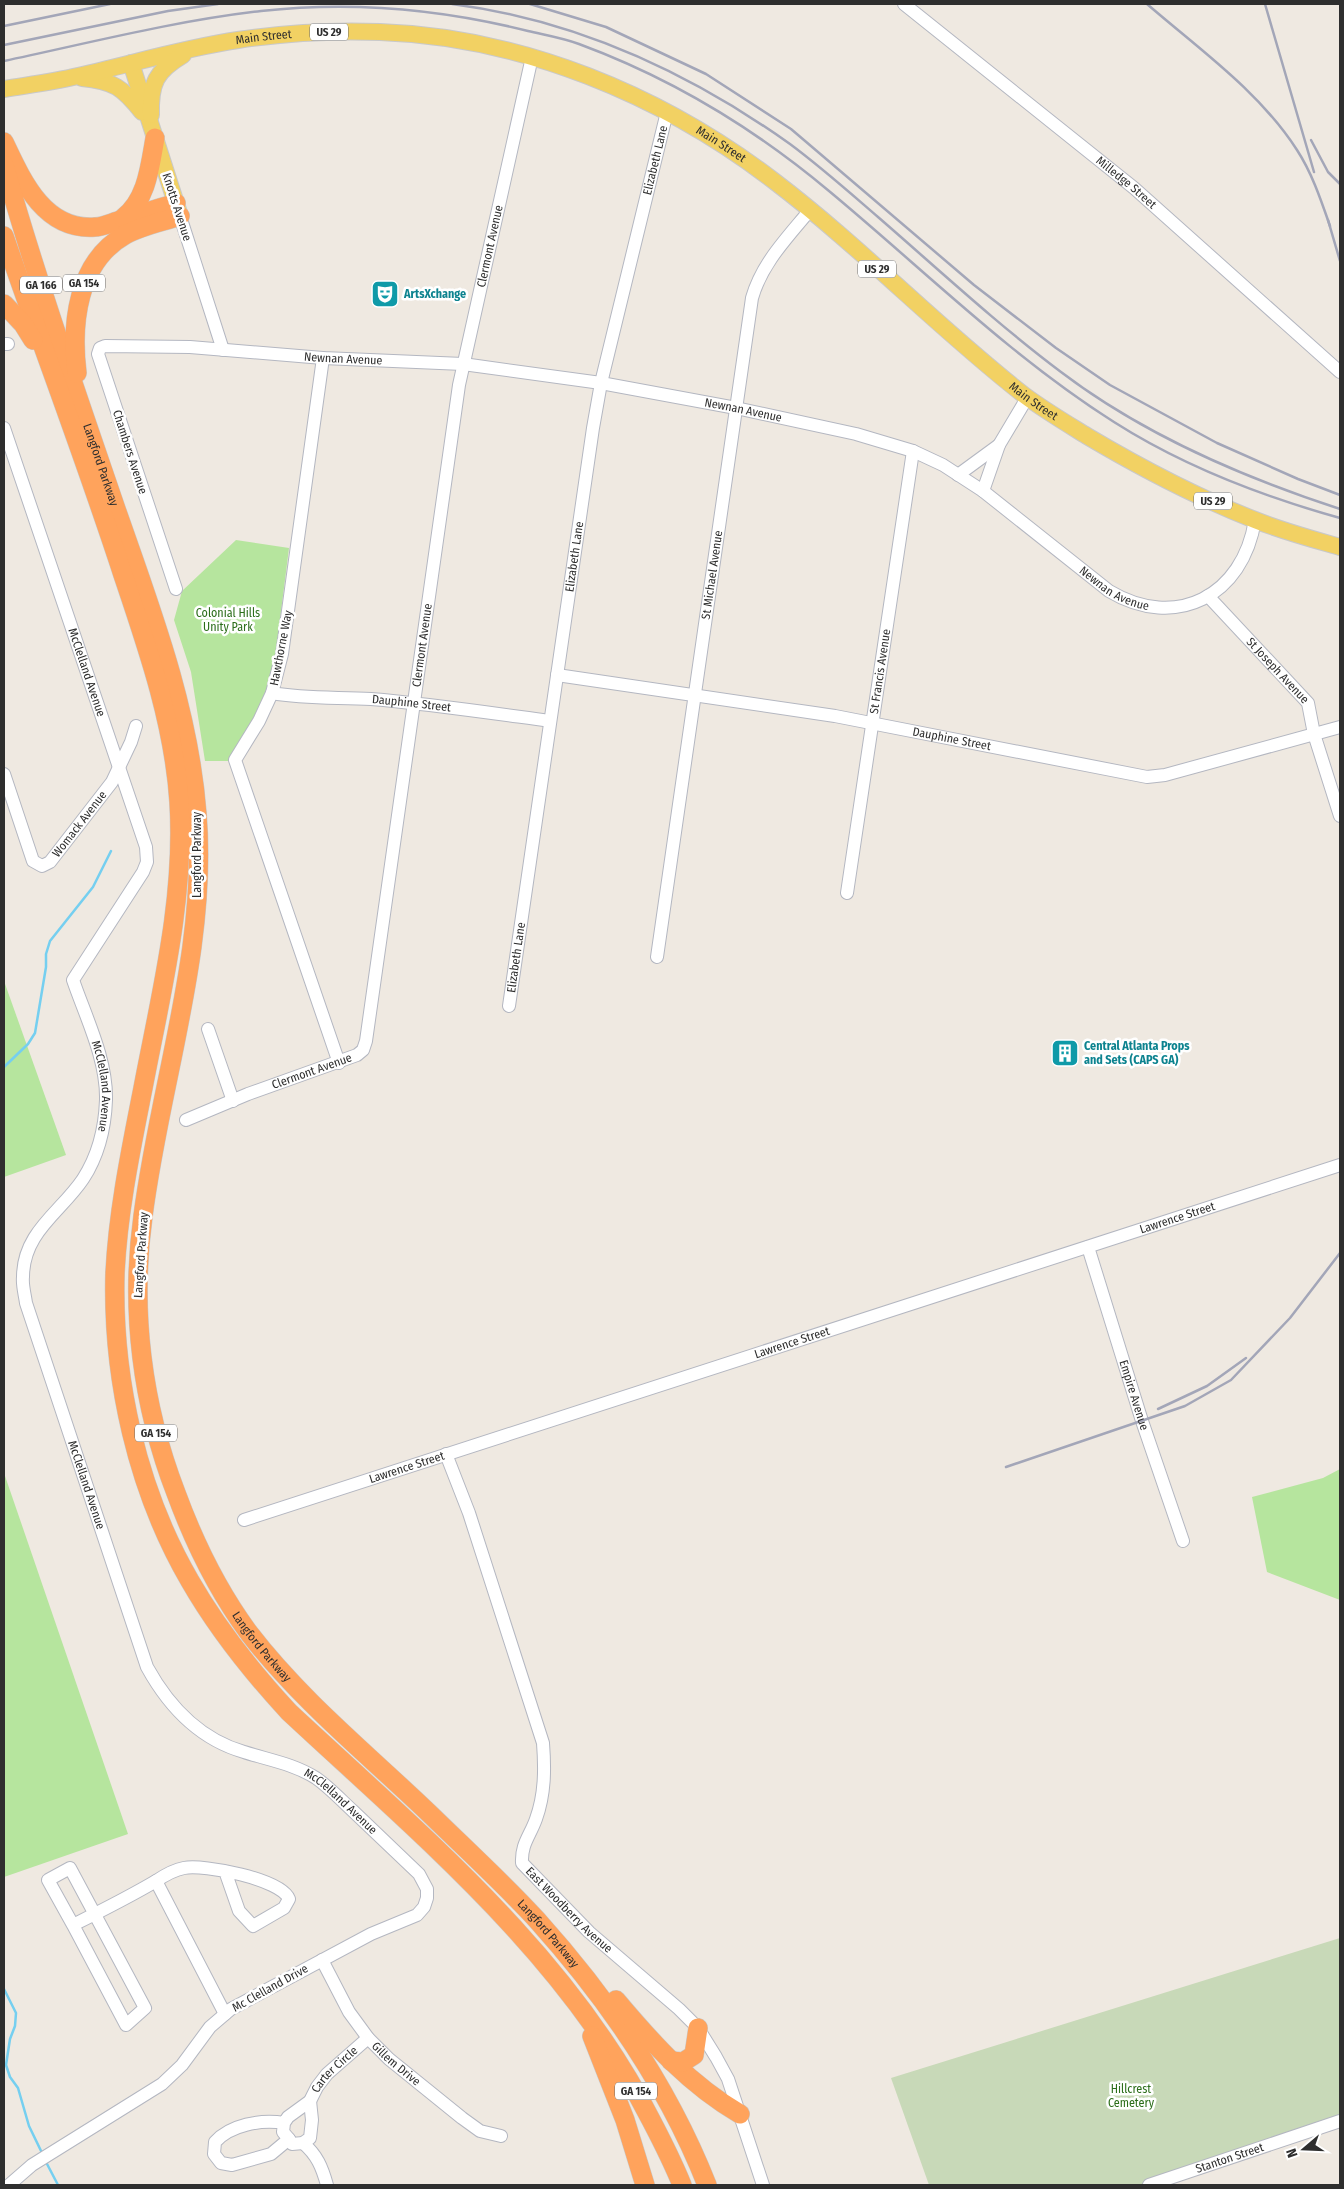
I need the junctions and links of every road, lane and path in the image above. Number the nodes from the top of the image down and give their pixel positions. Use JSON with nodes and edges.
{"nodes":[{"id":1,"x":904,"y":4,"type":"edge"},
{"id":2,"x":192,"y":49,"type":"junction"},
{"id":3,"x":532,"y":57,"type":"junction"},
{"id":4,"x":131,"y":63,"type":"junction"},
{"id":5,"x":75,"y":77,"type":"junction"},
{"id":6,"x":4,"y":89,"type":"edge"},
{"id":7,"x":667,"y":112,"type":"junction"},
{"id":8,"x":152,"y":129,"type":"junction"},
{"id":9,"x":4,"y":142,"type":"edge"},
{"id":10,"x":4,"y":165,"type":"edge"},
{"id":11,"x":178,"y":210,"type":"junction"},
{"id":12,"x":810,"y":210,"type":"junction"},
{"id":13,"x":122,"y":219,"type":"junction"},
{"id":14,"x":4,"y":236,"type":"edge"},
{"id":15,"x":4,"y":304,"type":"edge"},
{"id":16,"x":134,"y":347,"type":"joint"},
{"id":17,"x":223,"y":350,"type":"junction"},
{"id":18,"x":323,"y":358,"type":"junction"},
{"id":19,"x":463,"y":364,"type":"junction"},
{"id":20,"x":1340,"y":372,"type":"edge"},
{"id":21,"x":601,"y":383,"type":"junction"},
{"id":22,"x":1027,"y":398,"type":"junction"},
{"id":23,"x":72,"y":404,"type":"junction"},
{"id":24,"x":736,"y":408,"type":"junction"},
{"id":25,"x":4,"y":428,"type":"edge"},
{"id":26,"x":999,"y":445,"type":"junction"},
{"id":27,"x":912,"y":451,"type":"junction"},
{"id":28,"x":958,"y":475,"type":"junction"},
{"id":29,"x":982,"y":491,"type":"junction"},
{"id":30,"x":1255,"y":520,"type":"junction"},
{"id":31,"x":1340,"y":547,"type":"edge"},
{"id":32,"x":176,"y":589,"type":"dead end"},
{"id":33,"x":1208,"y":596,"type":"junction"},
{"id":34,"x":557,"y":675,"type":"junction"},
{"id":35,"x":272,"y":693,"type":"junction"},
{"id":36,"x":694,"y":696,"type":"junction"},
{"id":37,"x":414,"y":703,"type":"junction"},
{"id":38,"x":550,"y":721,"type":"junction"},
{"id":39,"x":871,"y":723,"type":"junction"},
{"id":40,"x":136,"y":726,"type":"dead end"},
{"id":41,"x":1340,"y":727,"type":"edge"},
{"id":42,"x":1314,"y":734,"type":"junction"},
{"id":43,"x":119,"y":768,"type":"junction"},
{"id":44,"x":4,"y":774,"type":"edge"},
{"id":45,"x":1340,"y":816,"type":"edge"},
{"id":46,"x":847,"y":893,"type":"dead end"},
{"id":47,"x":657,"y":957,"type":"dead end"},
{"id":48,"x":509,"y":1006,"type":"dead end"},
{"id":49,"x":208,"y":1029,"type":"dead end"},
{"id":50,"x":339,"y":1063,"type":"junction"},
{"id":51,"x":233,"y":1101,"type":"junction"},
{"id":52,"x":186,"y":1120,"type":"dead end"},
{"id":53,"x":1340,"y":1165,"type":"edge"},
{"id":54,"x":1088,"y":1247,"type":"junction"},
{"id":55,"x":446,"y":1454,"type":"junction"},
{"id":56,"x":244,"y":1520,"type":"dead end"},
{"id":57,"x":1183,"y":1541,"type":"dead end"},
{"id":58,"x":397,"y":1853,"type":"joint"},
{"id":59,"x":225,"y":1871,"type":"junction"},
{"id":60,"x":156,"y":1881,"type":"junction"},
{"id":61,"x":95,"y":1914,"type":"junction"},
{"id":62,"x":535,"y":1918,"type":"junction"},
{"id":63,"x":73,"y":1925,"type":"junction"},
{"id":64,"x":322,"y":1960,"type":"junction"},
{"id":65,"x":578,"y":2003,"type":"junction"},
{"id":66,"x":225,"y":2014,"type":"junction"},
{"id":67,"x":698,"y":2028,"type":"junction"},
{"id":68,"x":368,"y":2038,"type":"junction"},
{"id":69,"x":671,"y":2061,"type":"junction"},
{"id":70,"x":310,"y":2101,"type":"junction"},
{"id":71,"x":740,"y":2114,"type":"junction"},
{"id":72,"x":1340,"y":2121,"type":"edge"},
{"id":73,"x":284,"y":2123,"type":"junction"},
{"id":74,"x":501,"y":2136,"type":"dead end"},
{"id":75,"x":289,"y":2139,"type":"junction"},
{"id":76,"x":303,"y":2143,"type":"junction"},
{"id":77,"x":326,"y":2181,"type":"edge"},
{"id":78,"x":9,"y":2185,"type":"edge"},
{"id":79,"x":336,"y":2185,"type":"edge"},
{"id":80,"x":645,"y":2185,"type":"edge"},
{"id":81,"x":682,"y":2185,"type":"edge"},
{"id":82,"x":706,"y":2185,"type":"edge"},
{"id":83,"x":763,"y":2185,"type":"edge"},
{"id":84,"x":1149,"y":2185,"type":"edge"}],
"edges":[{"from":1,"to":20,"type":"street","name":"Milledge Street"},
{"from":2,"to":3,"type":"main road","name":"Main Street","number":"US 29"},
{"from":2,"to":4,"type":"main road","name":"Main Street","number":"US 29"},
{"from":2,"to":8,"type":"main road"},
{"from":3,"to":7,"type":"main road","name":"Main Street","number":"US 29"},
{"from":3,"to":19,"type":"street","name":"Clermont Avenue"},
{"from":4,"to":5,"type":"main road","name":"Main Street","number":"US 29"},
{"from":4,"to":8,"type":"main road","name":"Knotts Avenue"},
{"from":5,"to":6,"type":"main road","name":"Main Street","number":"US 29"},
{"from":5,"to":8,"type":"main road"},
{"from":7,"to":12,"type":"main road","name":"Main Street","number":"US 29"},
{"from":7,"to":21,"type":"street","name":"Elizabeth Lane"},
{"from":8,"to":11,"type":"main road","name":"Knotts Avenue"},
{"from":8,"to":13,"type":"highway"},
{"from":9,"to":13,"type":"highway"},
{"from":10,"to":23,"type":"highway","name":"Langford Parkway","number":"GA 166"},
{"from":11,"to":13,"type":"highway"},
{"from":11,"to":17,"type":"street","name":"Knotts Avenue"},
{"from":11,"to":23,"type":"highway","number":"GA 154"},
{"from":12,"to":22,"type":"main road","name":"Main Street","number":"US 29"},
{"from":12,"to":24,"type":"street","name":"St Michael Avenue"},
{"from":14,"to":23,"type":"highway","name":"Langford Parkway","number":"GA 166"},
{"from":15,"to":23,"type":"highway"},
{"from":16,"to":17,"type":"street","name":"Newnan Avenue"},
{"from":16,"to":32,"type":"street","name":"Chambers Avenue"},
{"from":17,"to":18,"type":"street","name":"Newnan Avenue"},
{"from":18,"to":19,"type":"street","name":"Newnan Avenue"},
{"from":18,"to":35,"type":"street","name":"Hawthorne Way"},
{"from":19,"to":21,"type":"street","name":"Newnan Avenue"},
{"from":19,"to":37,"type":"street","name":"Clermont Avenue"},
{"from":21,"to":24,"type":"street","name":"Newnan Avenue"},
{"from":21,"to":34,"type":"street","name":"Elizabeth Lane"},
{"from":22,"to":26,"type":"street"},
{"from":22,"to":30,"type":"main road","name":"Main Street","number":"US 29"},
{"from":23,"to":62,"type":"highway","name":"Langford Parkway","number":"GA 154"},
{"from":23,"to":65,"type":"highway","name":"Langford Parkway","number":"GA 154"},
{"from":24,"to":27,"type":"street","name":"Newnan Avenue"},
{"from":24,"to":36,"type":"street","name":"St Michael Avenue"},
{"from":25,"to":43,"type":"street","name":"McClelland Avenue"},
{"from":26,"to":28,"type":"street"},
{"from":26,"to":29,"type":"street"},
{"from":27,"to":28,"type":"street","name":"Newnan Avenue"},
{"from":27,"to":39,"type":"street","name":"St Francis Avenue"},
{"from":28,"to":29,"type":"street","name":"Newnan Avenue"},
{"from":29,"to":33,"type":"street","name":"Newnan Avenue"},
{"from":30,"to":31,"type":"main road","name":"Main Street","number":"US 29"},
{"from":30,"to":33,"type":"street","name":"Newnan Avenue"},
{"from":33,"to":42,"type":"street","name":"St Joseph Avenue"},
{"from":34,"to":36,"type":"street","name":"Dauphine Street"},
{"from":34,"to":38,"type":"street","name":"Elizabeth Lane"},
{"from":35,"to":37,"type":"street","name":"Dauphine Street"},
{"from":35,"to":50,"type":"street","name":"Hawthorne Way"},
{"from":36,"to":39,"type":"street","name":"Dauphine Street"},
{"from":36,"to":47,"type":"street","name":"St Michael Avenue"},
{"from":37,"to":38,"type":"street","name":"Dauphine Street"},
{"from":37,"to":50,"type":"street","name":"Clermont Avenue"},
{"from":38,"to":48,"type":"street","name":"Elizabeth Lane"},
{"from":39,"to":42,"type":"street","name":"Dauphine Street"},
{"from":39,"to":46,"type":"street","name":"St Francis Avenue"},
{"from":40,"to":43,"type":"street"},
{"from":41,"to":42,"type":"street","name":"Dauphine Street"},
{"from":42,"to":45,"type":"street","name":"St Joseph Avenue"},
{"from":43,"to":44,"type":"street","name":"Womack Avenue"},
{"from":43,"to":58,"type":"street","name":"McClelland Avenue"},
{"from":49,"to":51,"type":"street"},
{"from":50,"to":51,"type":"street","name":"Clermont Avenue"},
{"from":51,"to":52,"type":"street","name":"Clermont Avenue"},
{"from":53,"to":54,"type":"street","name":"Lawrence Street"},
{"from":54,"to":55,"type":"street","name":"Lawrence Street"},
{"from":54,"to":57,"type":"street","name":"Empire Avenue"},
{"from":55,"to":56,"type":"street","name":"Lawrence Street"},
{"from":55,"to":67,"type":"street","name":"East Woodberry Avenue"},
{"from":58,"to":64,"type":"street","name":"Mc Clelland Drive"},
{"from":59,"to":59,"type":"street"},
{"from":59,"to":60,"type":"street"},
{"from":60,"to":61,"type":"street"},
{"from":60,"to":66,"type":"street"},
{"from":61,"to":63,"type":"street"},
{"from":61,"to":63,"type":"street"},
{"from":61,"to":63,"type":"street"},
{"from":62,"to":69,"type":"highway"},
{"from":62,"to":82,"type":"highway","name":"Langford Parkway","number":"GA 154"},
{"from":64,"to":66,"type":"street","name":"Mc Clelland Drive"},
{"from":64,"to":68,"type":"street","name":"Gillem Drive"},
{"from":65,"to":80,"type":"highway"},
{"from":65,"to":81,"type":"highway","name":"Langford Parkway","number":"GA 154"},
{"from":66,"to":78,"type":"street","name":"Mc Clelland Drive"},
{"from":67,"to":69,"type":"highway"},
{"from":67,"to":71,"type":"street","name":"East Woodberry Avenue"},
{"from":68,"to":70,"type":"street","name":"Carter Circle"},
{"from":68,"to":74,"type":"street","name":"Gillem Drive"},
{"from":69,"to":71,"type":"highway"},
{"from":70,"to":73,"type":"street","name":"Carter Circle"},
{"from":70,"to":76,"type":"street"},
{"from":71,"to":83,"type":"street","name":"East Woodberry Avenue"},
{"from":72,"to":84,"type":"street","name":"Stanton Street"},
{"from":73,"to":75,"type":"street"},
{"from":73,"to":75,"type":"street"},
{"from":75,"to":76,"type":"street"},
{"from":76,"to":77,"type":"street"},
{"from":77,"to":79,"type":"street"}]}
